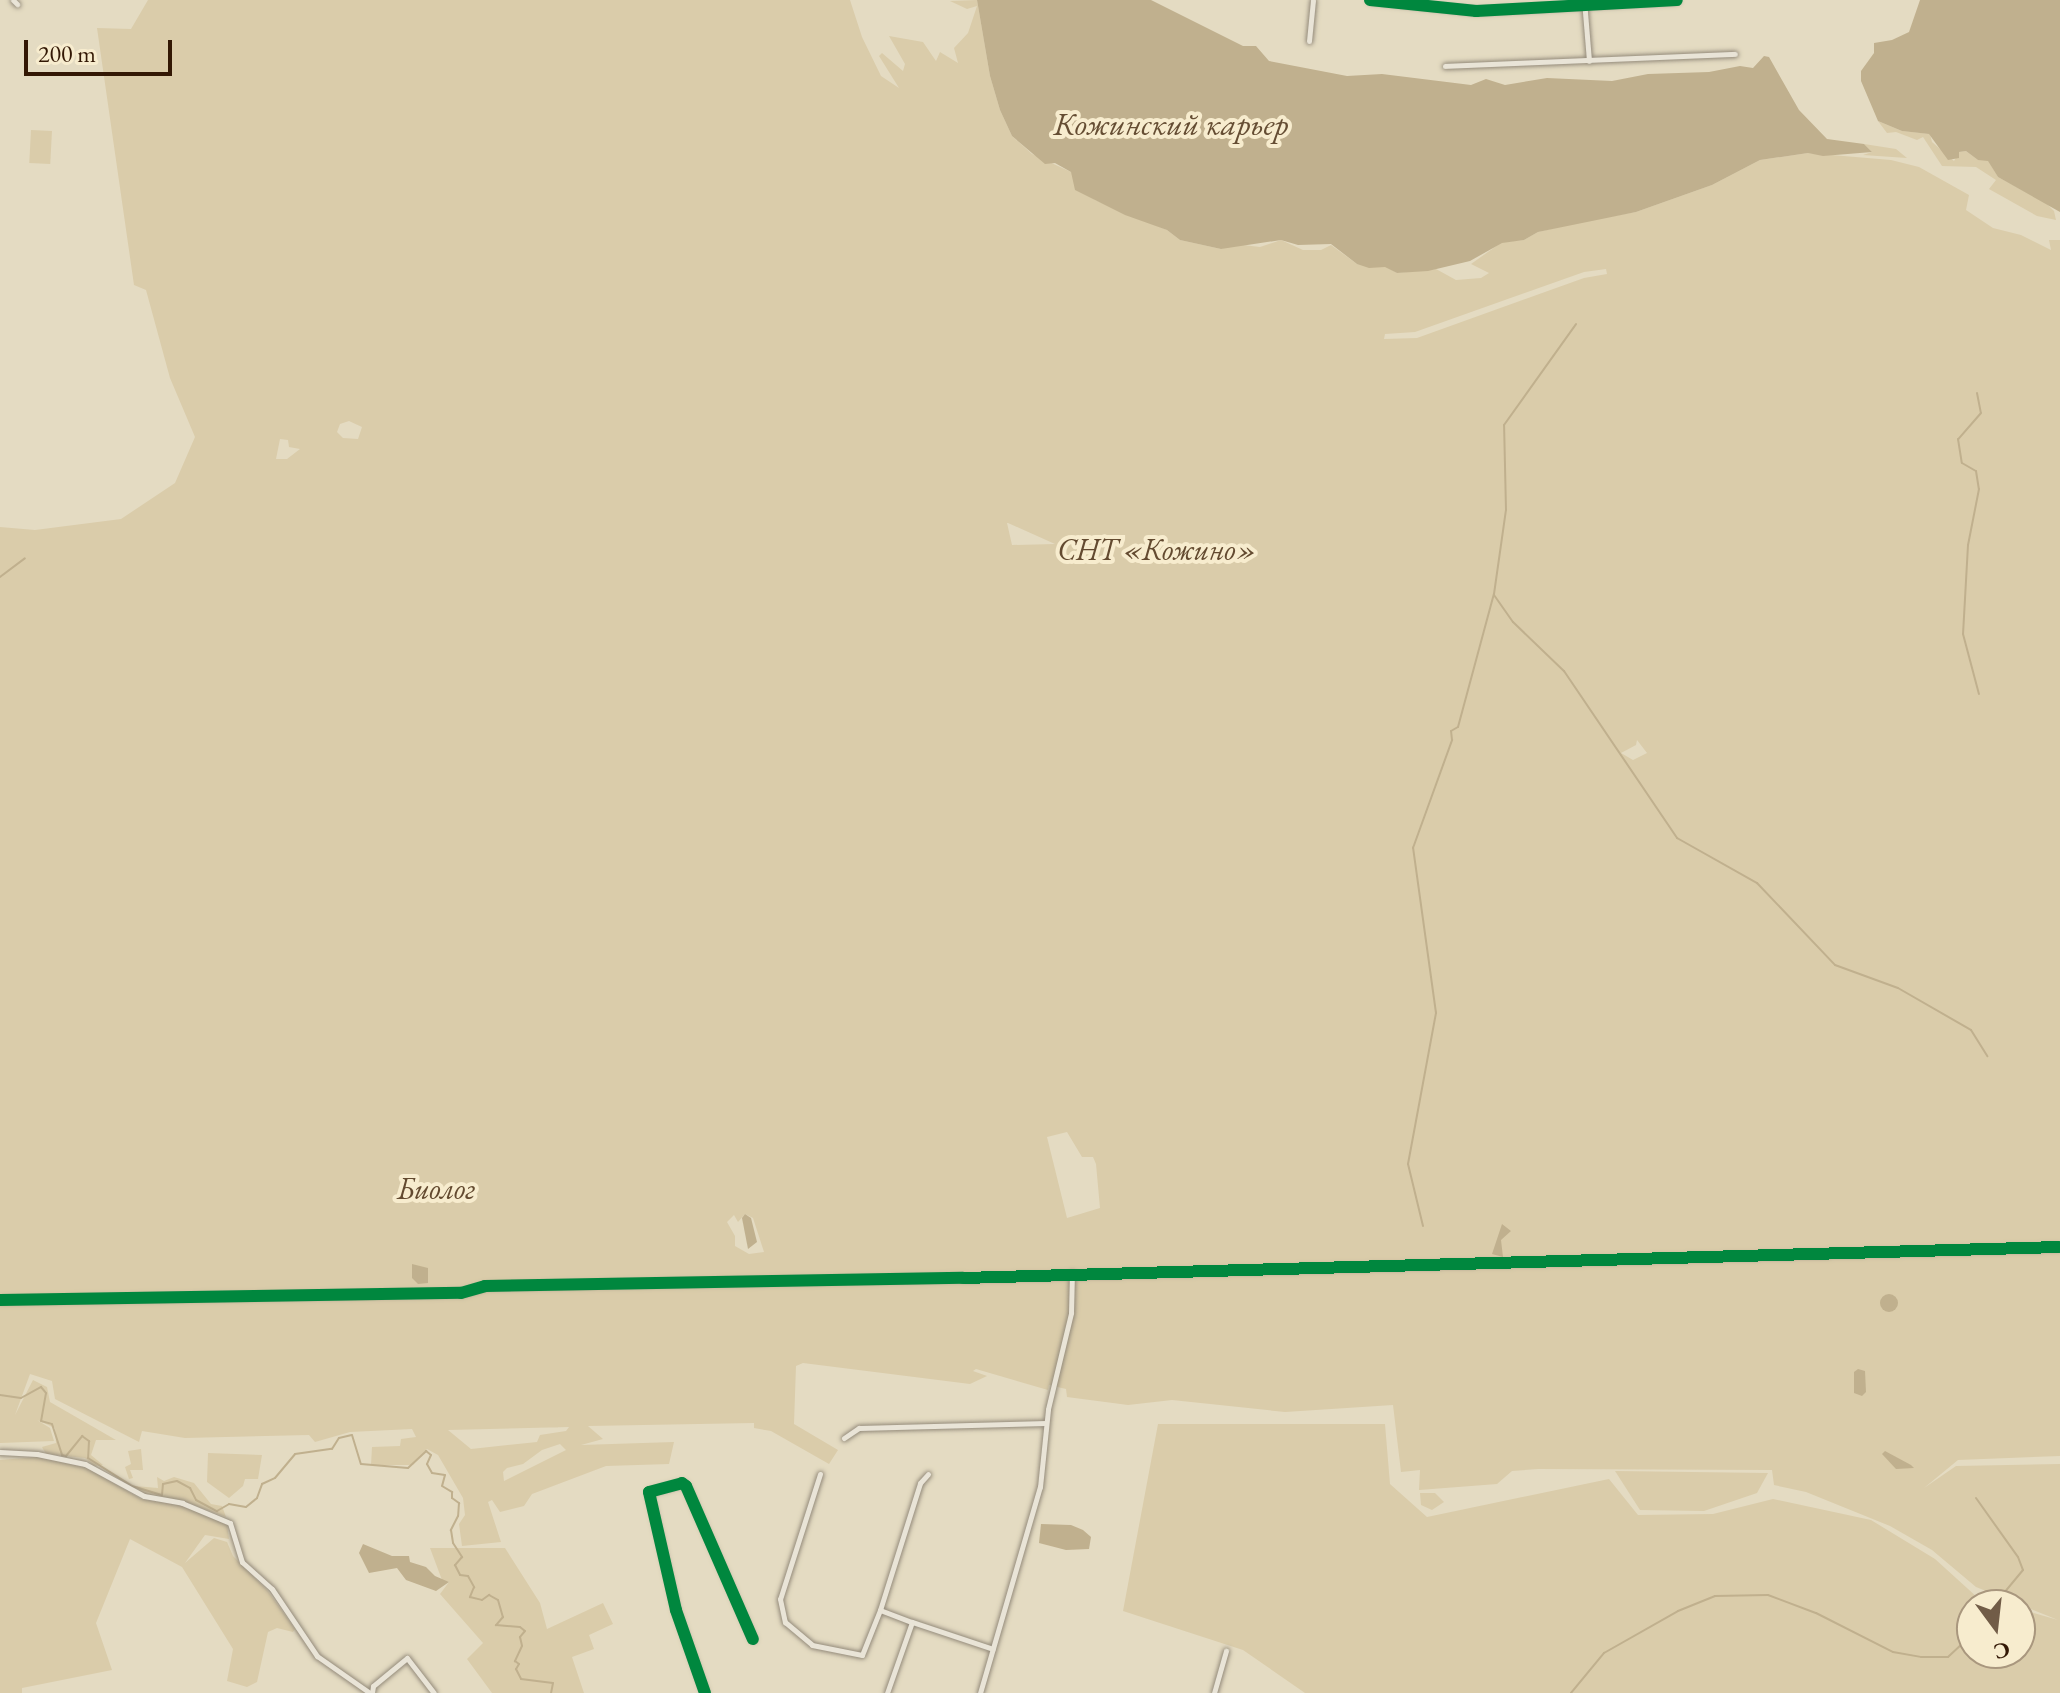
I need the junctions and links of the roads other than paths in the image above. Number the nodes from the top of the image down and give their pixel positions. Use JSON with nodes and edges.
{"nodes":[{"id":1,"x":1313,"y":0,"type":"edge"},
{"id":2,"x":1370,"y":0,"type":"edge"},
{"id":3,"x":1677,"y":0,"type":"edge"},
{"id":4,"x":1584,"y":2,"type":"edge"},
{"id":5,"x":1309,"y":41,"type":"dead end"},
{"id":6,"x":1735,"y":54,"type":"dead end"},
{"id":7,"x":1589,"y":61,"type":"junction"},
{"id":8,"x":1445,"y":66,"type":"dead end"},
{"id":9,"x":2060,"y":1247,"type":"edge"},
{"id":10,"x":1072,"y":1273,"type":"junction"},
{"id":11,"x":0,"y":1300,"type":"edge"},
{"id":12,"x":1046,"y":1423,"type":"junction"},
{"id":13,"x":844,"y":1438,"type":"dead end"},
{"id":14,"x":0,"y":1452,"type":"edge"},
{"id":15,"x":820,"y":1474,"type":"dead end"},
{"id":16,"x":928,"y":1474,"type":"dead end"},
{"id":17,"x":880,"y":1610,"type":"junction"},
{"id":18,"x":912,"y":1622,"type":"junction"},
{"id":19,"x":753,"y":1639,"type":"dead end"},
{"id":20,"x":993,"y":1649,"type":"junction"},
{"id":21,"x":1226,"y":1651,"type":"dead end"},
{"id":22,"x":371,"y":1693,"type":"edge"},
{"id":23,"x":434,"y":1693,"type":"edge"},
{"id":24,"x":705,"y":1693,"type":"edge"},
{"id":25,"x":887,"y":1693,"type":"edge"},
{"id":26,"x":980,"y":1693,"type":"edge"},
{"id":27,"x":1214,"y":1693,"type":"edge"}],
"edges":[{"from":1,"to":5,"type":"street"},
{"from":2,"to":4,"type":"street"},
{"from":3,"to":4,"type":"street"},
{"from":4,"to":7,"type":"street"},
{"from":6,"to":7,"type":"street"},
{"from":7,"to":8,"type":"street"},
{"from":9,"to":10,"type":"street"},
{"from":10,"to":11,"type":"street"},
{"from":10,"to":12,"type":"street"},
{"from":12,"to":13,"type":"street"},
{"from":12,"to":20,"type":"street"},
{"from":14,"to":22,"type":"street"},
{"from":15,"to":17,"type":"street"},
{"from":16,"to":17,"type":"street"},
{"from":17,"to":18,"type":"street"},
{"from":18,"to":20,"type":"street"},
{"from":18,"to":25,"type":"street"},
{"from":19,"to":24,"type":"street"},
{"from":20,"to":26,"type":"street"},
{"from":21,"to":27,"type":"street"},
{"from":22,"to":23,"type":"street"}]}
